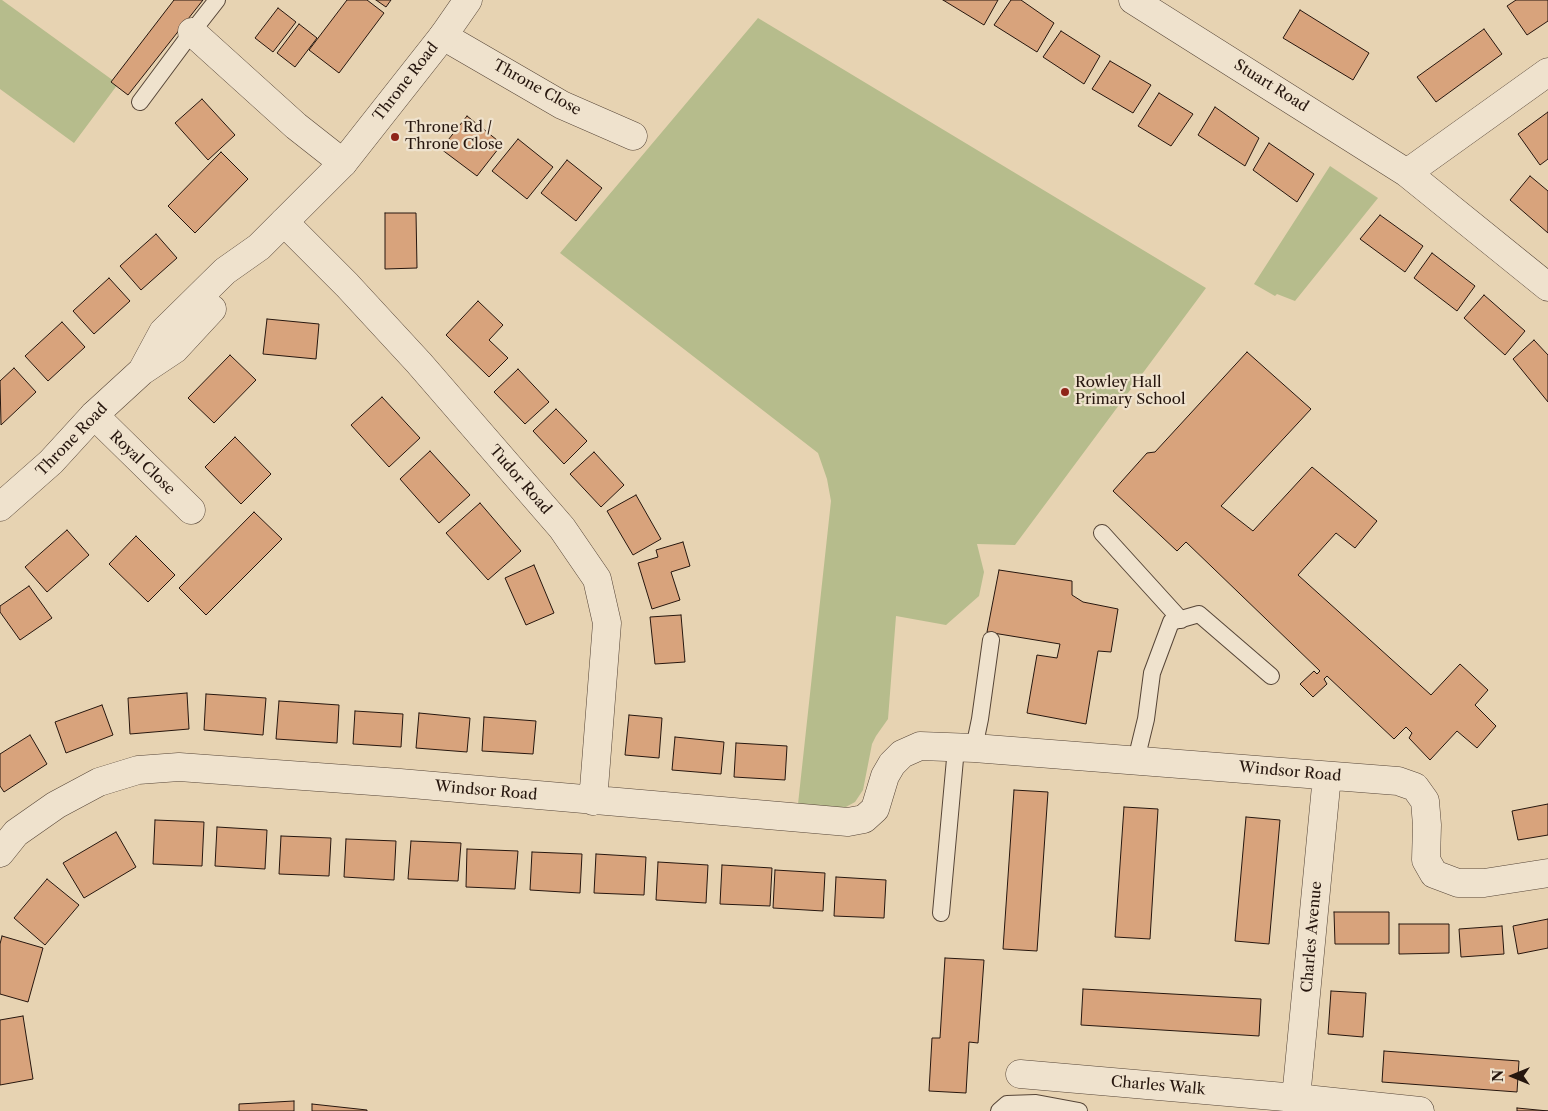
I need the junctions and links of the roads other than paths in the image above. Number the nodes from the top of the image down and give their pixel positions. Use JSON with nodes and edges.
{"nodes":[{"id":1,"x":217,"y":0,"type":"edge"},
{"id":2,"x":468,"y":0,"type":"edge"},
{"id":3,"x":1134,"y":0,"type":"edge"},
{"id":4,"x":192,"y":32,"type":"junction"},
{"id":5,"x":443,"y":36,"type":"junction"},
{"id":6,"x":1548,"y":72,"type":"edge"},
{"id":7,"x":140,"y":102,"type":"dead end"},
{"id":8,"x":633,"y":136,"type":"dead end"},
{"id":9,"x":342,"y":163,"type":"junction"},
{"id":10,"x":1407,"y":173,"type":"junction"},
{"id":11,"x":284,"y":222,"type":"junction"},
{"id":12,"x":1548,"y":287,"type":"edge"},
{"id":13,"x":94,"y":415,"type":"junction"},
{"id":14,"x":0,"y":507,"type":"edge"},
{"id":15,"x":191,"y":510,"type":"dead end"},
{"id":16,"x":1102,"y":532,"type":"dead end"},
{"id":17,"x":1181,"y":620,"type":"junction"},
{"id":18,"x":991,"y":640,"type":"dead end"},
{"id":19,"x":1271,"y":676,"type":"dead end"},
{"id":20,"x":965,"y":748,"type":"junction"},
{"id":21,"x":1136,"y":760,"type":"junction"},
{"id":22,"x":1327,"y":776,"type":"junction"},
{"id":23,"x":593,"y":801,"type":"junction"},
{"id":24,"x":0,"y":853,"type":"edge"},
{"id":25,"x":1548,"y":873,"type":"edge"},
{"id":26,"x":940,"y":913,"type":"dead end"},
{"id":27,"x":1020,"y":1074,"type":"dead end"},
{"id":28,"x":1297,"y":1104,"type":"edge"},
{"id":29,"x":999,"y":1111,"type":"edge"},
{"id":30,"x":1079,"y":1111,"type":"edge"},
{"id":31,"x":1420,"y":1111,"type":"edge"}],
"edges":[{"from":1,"to":4,"type":"lane"},
{"from":2,"to":5,"type":"street","name":"Throne Road"},
{"from":3,"to":10,"type":"street","name":"Stuart Road"},
{"from":4,"to":7,"type":"lane"},
{"from":4,"to":9,"type":"street"},
{"from":5,"to":8,"type":"street","name":"Throne Close"},
{"from":5,"to":9,"type":"street","name":"Throne Road"},
{"from":6,"to":10,"type":"street"},
{"from":9,"to":11,"type":"street","name":"Throne Road"},
{"from":10,"to":12,"type":"street","name":"Stuart Road"},
{"from":11,"to":13,"type":"street","name":"Throne Road"},
{"from":11,"to":23,"type":"street","name":"Tudor Road"},
{"from":13,"to":14,"type":"street","name":"Throne Road"},
{"from":13,"to":15,"type":"street","name":"Royal Close"},
{"from":16,"to":17,"type":"lane"},
{"from":17,"to":19,"type":"lane"},
{"from":17,"to":21,"type":"lane"},
{"from":18,"to":20,"type":"lane"},
{"from":20,"to":21,"type":"street","name":"Windsor Road"},
{"from":20,"to":23,"type":"street","name":"Windsor Road"},
{"from":20,"to":26,"type":"lane"},
{"from":21,"to":22,"type":"street","name":"Windsor Road"},
{"from":22,"to":25,"type":"street","name":"Windsor Road"},
{"from":22,"to":28,"type":"street","name":"Charles Avenue"},
{"from":23,"to":24,"type":"street","name":"Windsor Road"},
{"from":27,"to":28,"type":"street","name":"Charles Walk"},
{"from":28,"to":31,"type":"street"},
{"from":29,"to":30,"type":"lane"}]}
